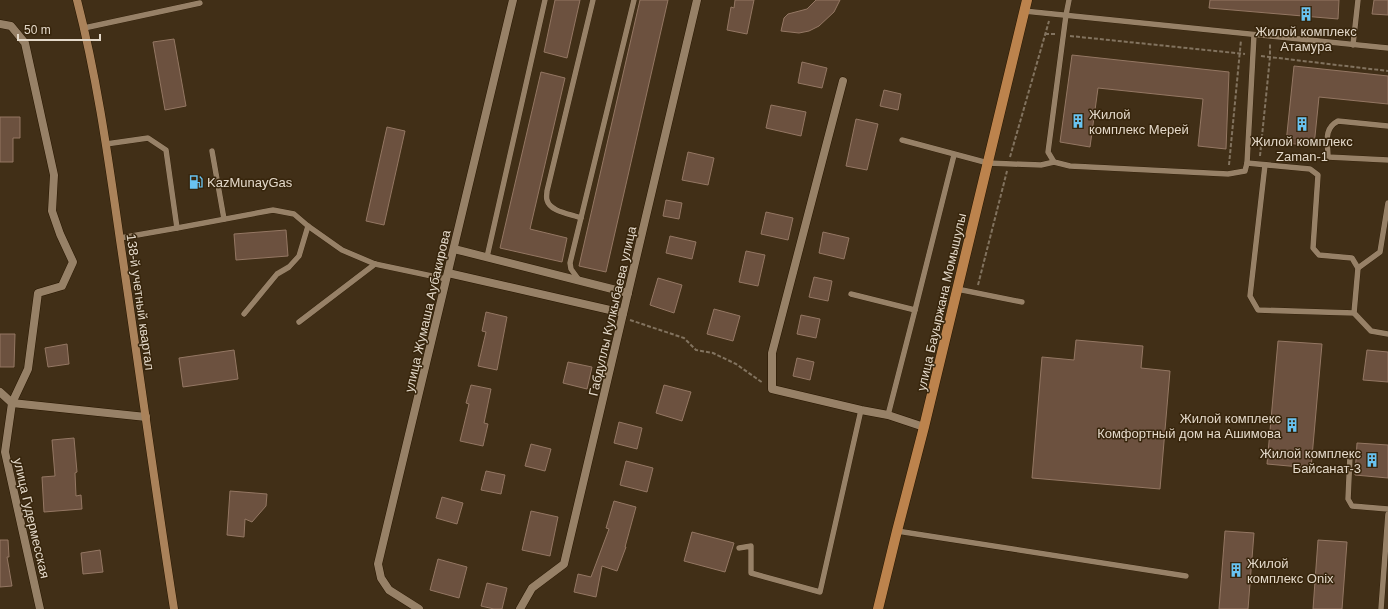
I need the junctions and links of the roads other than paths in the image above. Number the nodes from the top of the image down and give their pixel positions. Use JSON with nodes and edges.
{"nodes":[{"id":1,"x":76,"y":0,"type":"edge"},
{"id":2,"x":513,"y":0,"type":"edge"},
{"id":3,"x":545,"y":0,"type":"edge"},
{"id":4,"x":593,"y":0,"type":"edge"},
{"id":5,"x":634,"y":0,"type":"edge"},
{"id":6,"x":697,"y":0,"type":"edge"},
{"id":7,"x":1027,"y":0,"type":"edge"},
{"id":8,"x":1069,"y":0,"type":"edge"},
{"id":9,"x":1358,"y":0,"type":"edge"},
{"id":10,"x":200,"y":3,"type":"dead end"},
{"id":11,"x":1024,"y":11,"type":"junction"},
{"id":12,"x":1066,"y":15,"type":"junction"},
{"id":13,"x":0,"y":24,"type":"edge"},
{"id":14,"x":84,"y":28,"type":"junction"},
{"id":15,"x":1254,"y":35,"type":"junction"},
{"id":16,"x":1353,"y":45,"type":"junction"},
{"id":17,"x":1388,"y":48,"type":"edge"},
{"id":18,"x":843,"y":81,"type":"dead end"},
{"id":19,"x":1388,"y":126,"type":"edge"},
{"id":20,"x":902,"y":140,"type":"dead end"},
{"id":21,"x":106,"y":144,"type":"junction"},
{"id":22,"x":212,"y":151,"type":"dead end"},
{"id":23,"x":954,"y":155,"type":"junction"},
{"id":24,"x":1388,"y":160,"type":"edge"},
{"id":25,"x":1054,"y":162,"type":"junction"},
{"id":26,"x":988,"y":163,"type":"junction"},
{"id":27,"x":1247,"y":163,"type":"junction"},
{"id":28,"x":1262,"y":164,"type":"junction"},
{"id":29,"x":1388,"y":203,"type":"edge"},
{"id":30,"x":581,"y":218,"type":"junction"},
{"id":31,"x":224,"y":219,"type":"junction"},
{"id":32,"x":308,"y":226,"type":"junction"},
{"id":33,"x":177,"y":228,"type":"junction"},
{"id":34,"x":120,"y":238,"type":"junction"},
{"id":35,"x":454,"y":249,"type":"junction"},
{"id":36,"x":487,"y":257,"type":"junction"},
{"id":37,"x":375,"y":264,"type":"junction"},
{"id":38,"x":1358,"y":268,"type":"junction"},
{"id":39,"x":447,"y":276,"type":"junction"},
{"id":40,"x":579,"y":281,"type":"junction"},
{"id":41,"x":957,"y":289,"type":"junction"},
{"id":42,"x":628,"y":293,"type":"junction"},
{"id":43,"x":851,"y":294,"type":"dead end"},
{"id":44,"x":1022,"y":302,"type":"dead end"},
{"id":45,"x":915,"y":310,"type":"junction"},
{"id":46,"x":1354,"y":313,"type":"junction"},
{"id":47,"x":244,"y":314,"type":"dead end"},
{"id":48,"x":623,"y":316,"type":"junction"},
{"id":49,"x":299,"y":322,"type":"dead end"},
{"id":50,"x":1388,"y":334,"type":"edge"},
{"id":51,"x":0,"y":392,"type":"edge"},
{"id":52,"x":12,"y":402,"type":"junction"},
{"id":53,"x":861,"y":410,"type":"junction"},
{"id":54,"x":888,"y":415,"type":"junction"},
{"id":55,"x":146,"y":416,"type":"junction"},
{"id":56,"x":924,"y":427,"type":"junction"},
{"id":57,"x":1350,"y":456,"type":"dead end"},
{"id":58,"x":1388,"y":509,"type":"edge"},
{"id":59,"x":1388,"y":514,"type":"edge"},
{"id":60,"x":897,"y":531,"type":"junction"},
{"id":61,"x":739,"y":548,"type":"dead end"},
{"id":62,"x":1186,"y":576,"type":"dead end"},
{"id":63,"x":40,"y":609,"type":"edge"},
{"id":64,"x":174,"y":609,"type":"edge"},
{"id":65,"x":420,"y":609,"type":"edge"},
{"id":66,"x":520,"y":609,"type":"edge"},
{"id":67,"x":878,"y":609,"type":"edge"},
{"id":68,"x":1381,"y":609,"type":"edge"}],
"edges":[{"from":1,"to":14,"type":"main road","name":"138-й учетный квартал"},
{"from":2,"to":35,"type":"street","name":"улица Жумаша Аубакирова"},
{"from":3,"to":36,"type":"lane"},
{"from":4,"to":30,"type":"lane"},
{"from":5,"to":30,"type":"lane"},
{"from":6,"to":42,"type":"street","name":"Габдуллы Кулкыбаева улица"},
{"from":7,"to":11,"type":"main road","name":"улица Бауыржана Момышулы"},
{"from":8,"to":12,"type":"lane"},
{"from":9,"to":16,"type":"lane"},
{"from":10,"to":14,"type":"lane"},
{"from":11,"to":12,"type":"lane"},
{"from":11,"to":26,"type":"main road","name":"улица Бауыржана Момышулы"},
{"from":12,"to":15,"type":"lane"},
{"from":12,"to":25,"type":"lane"},
{"from":13,"to":52,"type":"street","name":"улица Гудермесская"},
{"from":14,"to":21,"type":"main road","name":"138-й учетный квартал"},
{"from":15,"to":16,"type":"lane"},
{"from":15,"to":27,"type":"lane"},
{"from":16,"to":17,"type":"lane"},
{"from":18,"to":53,"type":"street"},
{"from":19,"to":24,"type":"lane"},
{"from":20,"to":23,"type":"lane"},
{"from":21,"to":33,"type":"lane"},
{"from":21,"to":34,"type":"main road","name":"138-й учетный квартал"},
{"from":22,"to":31,"type":"lane"},
{"from":23,"to":26,"type":"lane"},
{"from":23,"to":45,"type":"lane"},
{"from":25,"to":26,"type":"lane"},
{"from":25,"to":27,"type":"lane"},
{"from":26,"to":41,"type":"main road","name":"улица Бауыржана Момышулы"},
{"from":27,"to":28,"type":"lane"},
{"from":28,"to":38,"type":"lane"},
{"from":28,"to":46,"type":"lane"},
{"from":29,"to":38,"type":"lane"},
{"from":30,"to":40,"type":"lane"},
{"from":31,"to":32,"type":"lane"},
{"from":31,"to":33,"type":"lane"},
{"from":32,"to":37,"type":"lane"},
{"from":32,"to":47,"type":"lane"},
{"from":33,"to":34,"type":"lane"},
{"from":34,"to":55,"type":"main road","name":"138-й учетный квартал"},
{"from":35,"to":36,"type":"street"},
{"from":35,"to":39,"type":"street","name":"улица Жумаша Аубакирова"},
{"from":36,"to":40,"type":"street"},
{"from":37,"to":39,"type":"lane"},
{"from":37,"to":49,"type":"lane"},
{"from":38,"to":46,"type":"lane"},
{"from":39,"to":48,"type":"street"},
{"from":39,"to":65,"type":"street","name":"улица Жумаша Аубакирова"},
{"from":40,"to":42,"type":"street"},
{"from":41,"to":44,"type":"lane"},
{"from":41,"to":56,"type":"main road","name":"улица Бауыржана Момышулы"},
{"from":42,"to":48,"type":"street","name":"Габдуллы Кулкыбаева улица"},
{"from":43,"to":45,"type":"lane"},
{"from":45,"to":54,"type":"lane"},
{"from":46,"to":50,"type":"lane"},
{"from":48,"to":66,"type":"street","name":"Габдуллы Кулкыбаева улица"},
{"from":51,"to":52,"type":"street"},
{"from":52,"to":55,"type":"street"},
{"from":52,"to":63,"type":"street","name":"улица Гудермесская"},
{"from":53,"to":54,"type":"street"},
{"from":53,"to":61,"type":"lane"},
{"from":54,"to":56,"type":"street"},
{"from":55,"to":64,"type":"main road","name":"138-й учетный квартал"},
{"from":56,"to":60,"type":"main road","name":"улица Бауыржана Момышулы"},
{"from":57,"to":58,"type":"lane"},
{"from":59,"to":68,"type":"lane"},
{"from":60,"to":62,"type":"lane"},
{"from":60,"to":67,"type":"main road","name":"улица Бауыржана Момышулы"}]}
